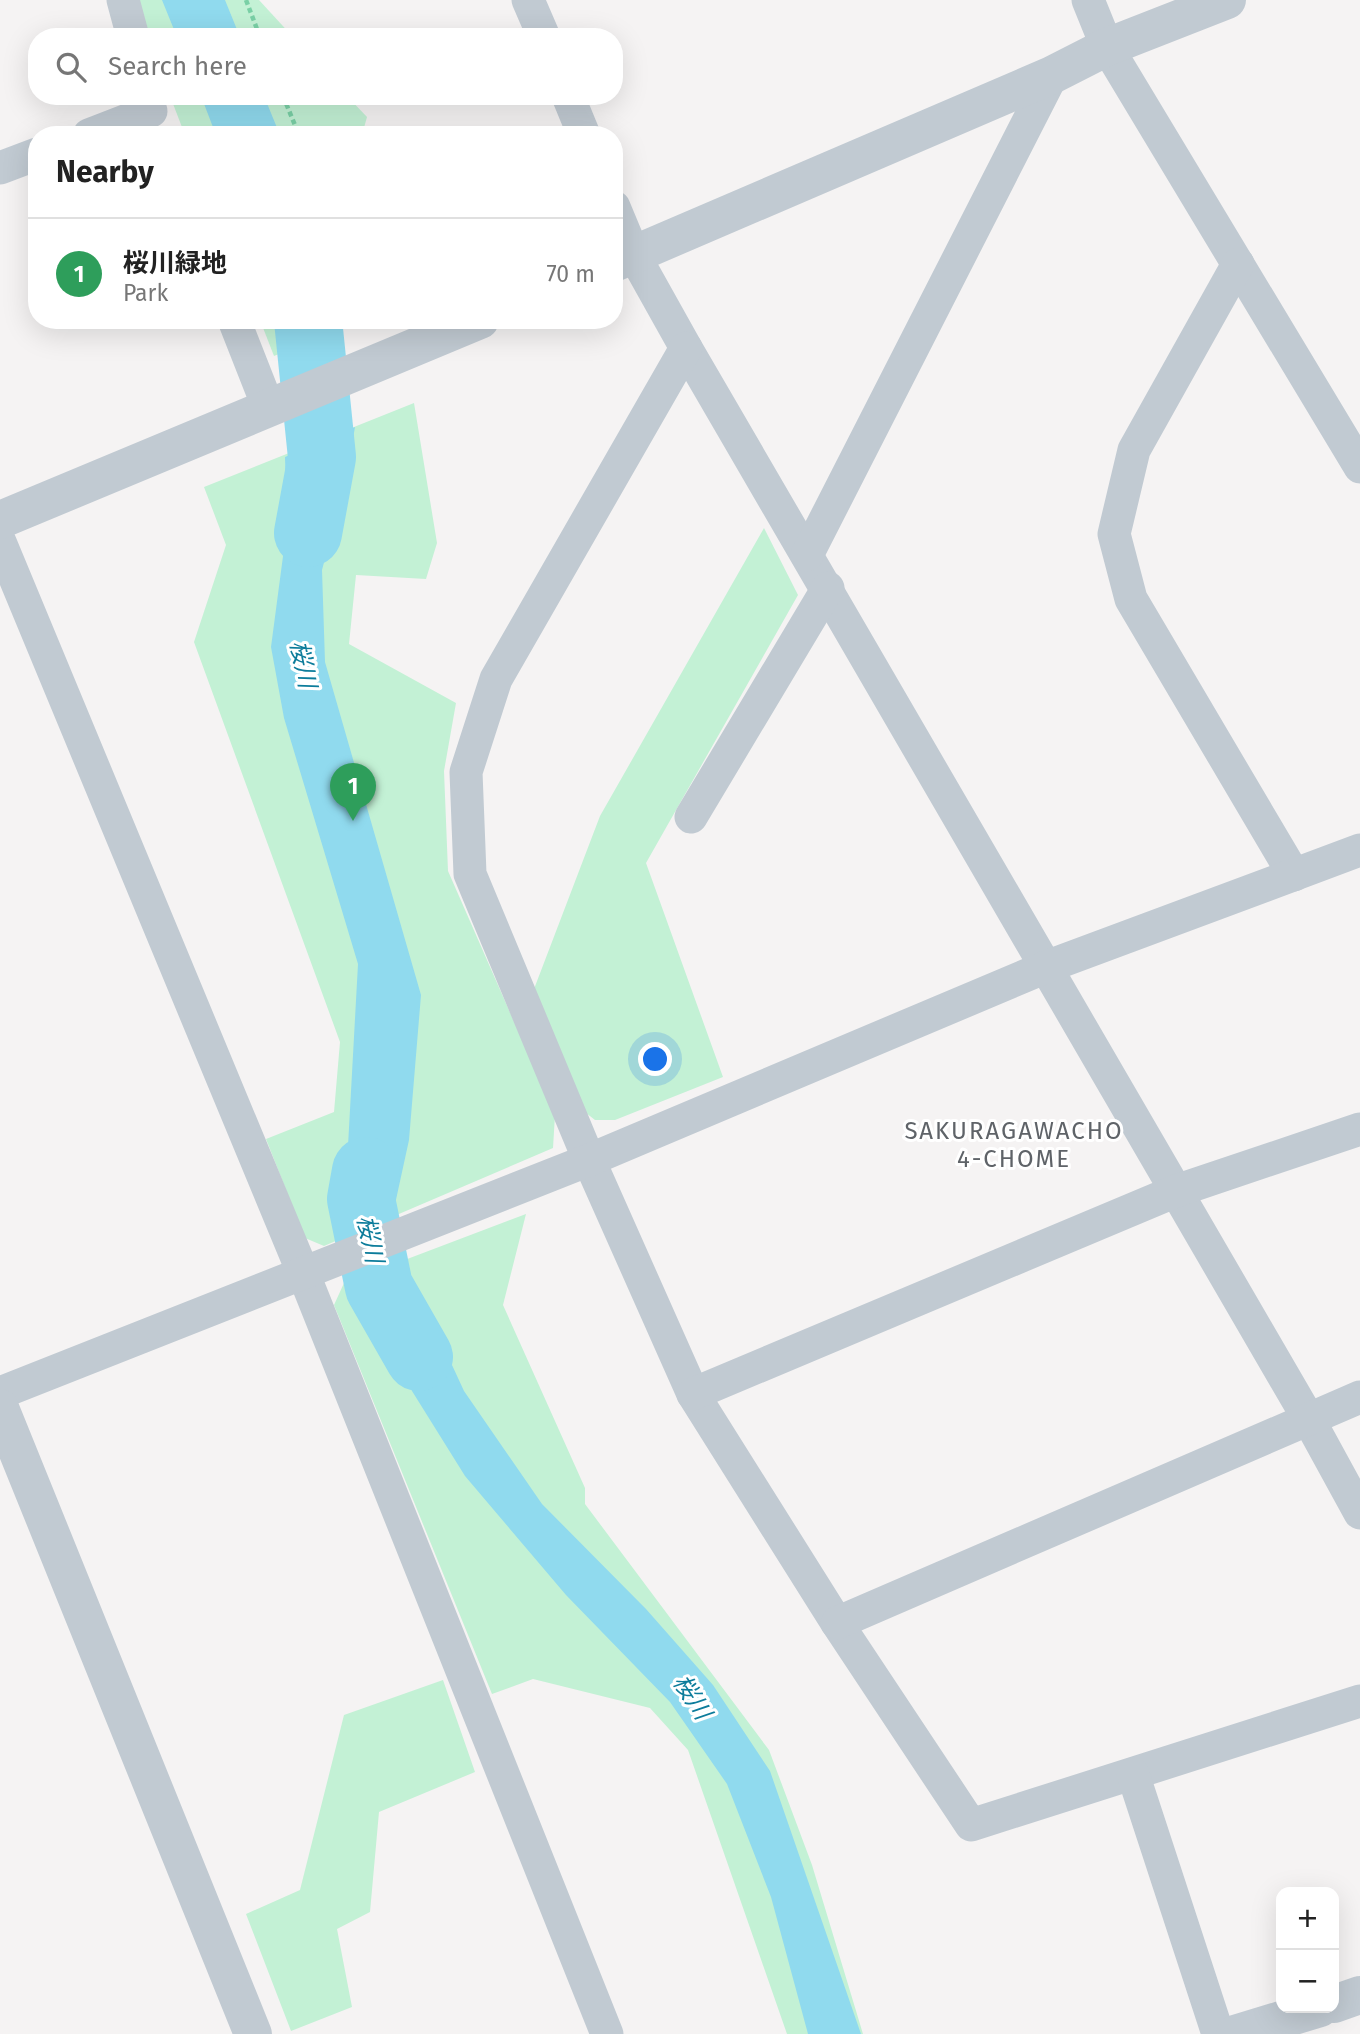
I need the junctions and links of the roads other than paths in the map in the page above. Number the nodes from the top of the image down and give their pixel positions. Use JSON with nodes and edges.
{"nodes":[{"id":1,"x":123,"y":0,"type":"edge"},
{"id":2,"x":528,"y":0,"type":"edge"},
{"id":3,"x":1088,"y":0,"type":"edge"},
{"id":4,"x":1227,"y":0,"type":"edge"},
{"id":5,"x":130,"y":28,"type":"edge"},
{"id":6,"x":540,"y":28,"type":"edge"},
{"id":7,"x":1107,"y":47,"type":"junction"},
{"id":8,"x":1052,"y":75,"type":"junction"},
{"id":9,"x":572,"y":105,"type":"edge"},
{"id":10,"x":153,"y":114,"type":"edge"},
{"id":11,"x":116,"y":126,"type":"edge"},
{"id":12,"x":580,"y":126,"type":"edge"},
{"id":13,"x":28,"y":157,"type":"edge"},
{"id":14,"x":0,"y":168,"type":"edge"},
{"id":15,"x":624,"y":259,"type":"edge"},
{"id":16,"x":1238,"y":264,"type":"junction"},
{"id":17,"x":238,"y":329,"type":"edge"},
{"id":18,"x":459,"y":329,"type":"edge"},
{"id":19,"x":686,"y":348,"type":"junction"},
{"id":20,"x":275,"y":407,"type":"junction"},
{"id":21,"x":1360,"y":467,"type":"edge"},
{"id":22,"x":0,"y":520,"type":"edge"},
{"id":23,"x":0,"y":542,"type":"edge"},
{"id":24,"x":807,"y":555,"type":"junction"},
{"id":25,"x":828,"y":588,"type":"junction"},
{"id":26,"x":691,"y":817,"type":"dead end"},
{"id":27,"x":1360,"y":850,"type":"edge"},
{"id":28,"x":1294,"y":875,"type":"junction"},
{"id":29,"x":1046,"y":967,"type":"junction"},
{"id":30,"x":1360,"y":1129,"type":"edge"},
{"id":31,"x":589,"y":1160,"type":"junction"},
{"id":32,"x":1176,"y":1191,"type":"junction"},
{"id":33,"x":304,"y":1275,"type":"junction"},
{"id":34,"x":0,"y":1393,"type":"edge"},
{"id":35,"x":693,"y":1394,"type":"junction"},
{"id":36,"x":1360,"y":1397,"type":"edge"},
{"id":37,"x":0,"y":1408,"type":"edge"},
{"id":38,"x":1308,"y":1418,"type":"junction"},
{"id":39,"x":1360,"y":1513,"type":"edge"},
{"id":40,"x":837,"y":1623,"type":"junction"},
{"id":41,"x":1360,"y":1701,"type":"edge"},
{"id":42,"x":1133,"y":1774,"type":"junction"},
{"id":43,"x":1360,"y":1995,"type":"edge"},
{"id":44,"x":1339,"y":2002,"type":"edge"},
{"id":45,"x":1304,"y":2013,"type":"edge"},
{"id":46,"x":253,"y":2034,"type":"edge"},
{"id":47,"x":607,"y":2034,"type":"edge"},
{"id":48,"x":1218,"y":2034,"type":"edge"},
{"id":49,"x":1235,"y":2034,"type":"edge"}],
"edges":[{"from":1,"to":5,"type":"street"},
{"from":2,"to":6,"type":"street"},
{"from":3,"to":7,"type":"street"},
{"from":4,"to":7,"type":"street"},
{"from":7,"to":8,"type":"street"},
{"from":7,"to":16,"type":"street"},
{"from":8,"to":15,"type":"street"},
{"from":8,"to":24,"type":"street"},
{"from":9,"to":12,"type":"street"},
{"from":10,"to":11,"type":"street"},
{"from":13,"to":14,"type":"street"},
{"from":15,"to":19,"type":"street"},
{"from":16,"to":21,"type":"street"},
{"from":16,"to":28,"type":"street"},
{"from":17,"to":20,"type":"street"},
{"from":18,"to":20,"type":"street"},
{"from":19,"to":24,"type":"street"},
{"from":19,"to":31,"type":"street"},
{"from":20,"to":22,"type":"street"},
{"from":23,"to":33,"type":"street"},
{"from":24,"to":25,"type":"street"},
{"from":25,"to":26,"type":"street"},
{"from":25,"to":29,"type":"street"},
{"from":27,"to":28,"type":"street"},
{"from":28,"to":29,"type":"street"},
{"from":29,"to":31,"type":"street"},
{"from":29,"to":32,"type":"street"},
{"from":30,"to":32,"type":"street"},
{"from":31,"to":33,"type":"street"},
{"from":31,"to":35,"type":"street"},
{"from":32,"to":35,"type":"street"},
{"from":32,"to":38,"type":"street"},
{"from":33,"to":34,"type":"street"},
{"from":33,"to":47,"type":"street"},
{"from":35,"to":40,"type":"street"},
{"from":36,"to":38,"type":"street"},
{"from":37,"to":46,"type":"street"},
{"from":38,"to":39,"type":"street"},
{"from":38,"to":40,"type":"street"},
{"from":40,"to":42,"type":"street"},
{"from":41,"to":42,"type":"street"},
{"from":42,"to":48,"type":"street"},
{"from":43,"to":44,"type":"street"},
{"from":45,"to":49,"type":"street"}]}
